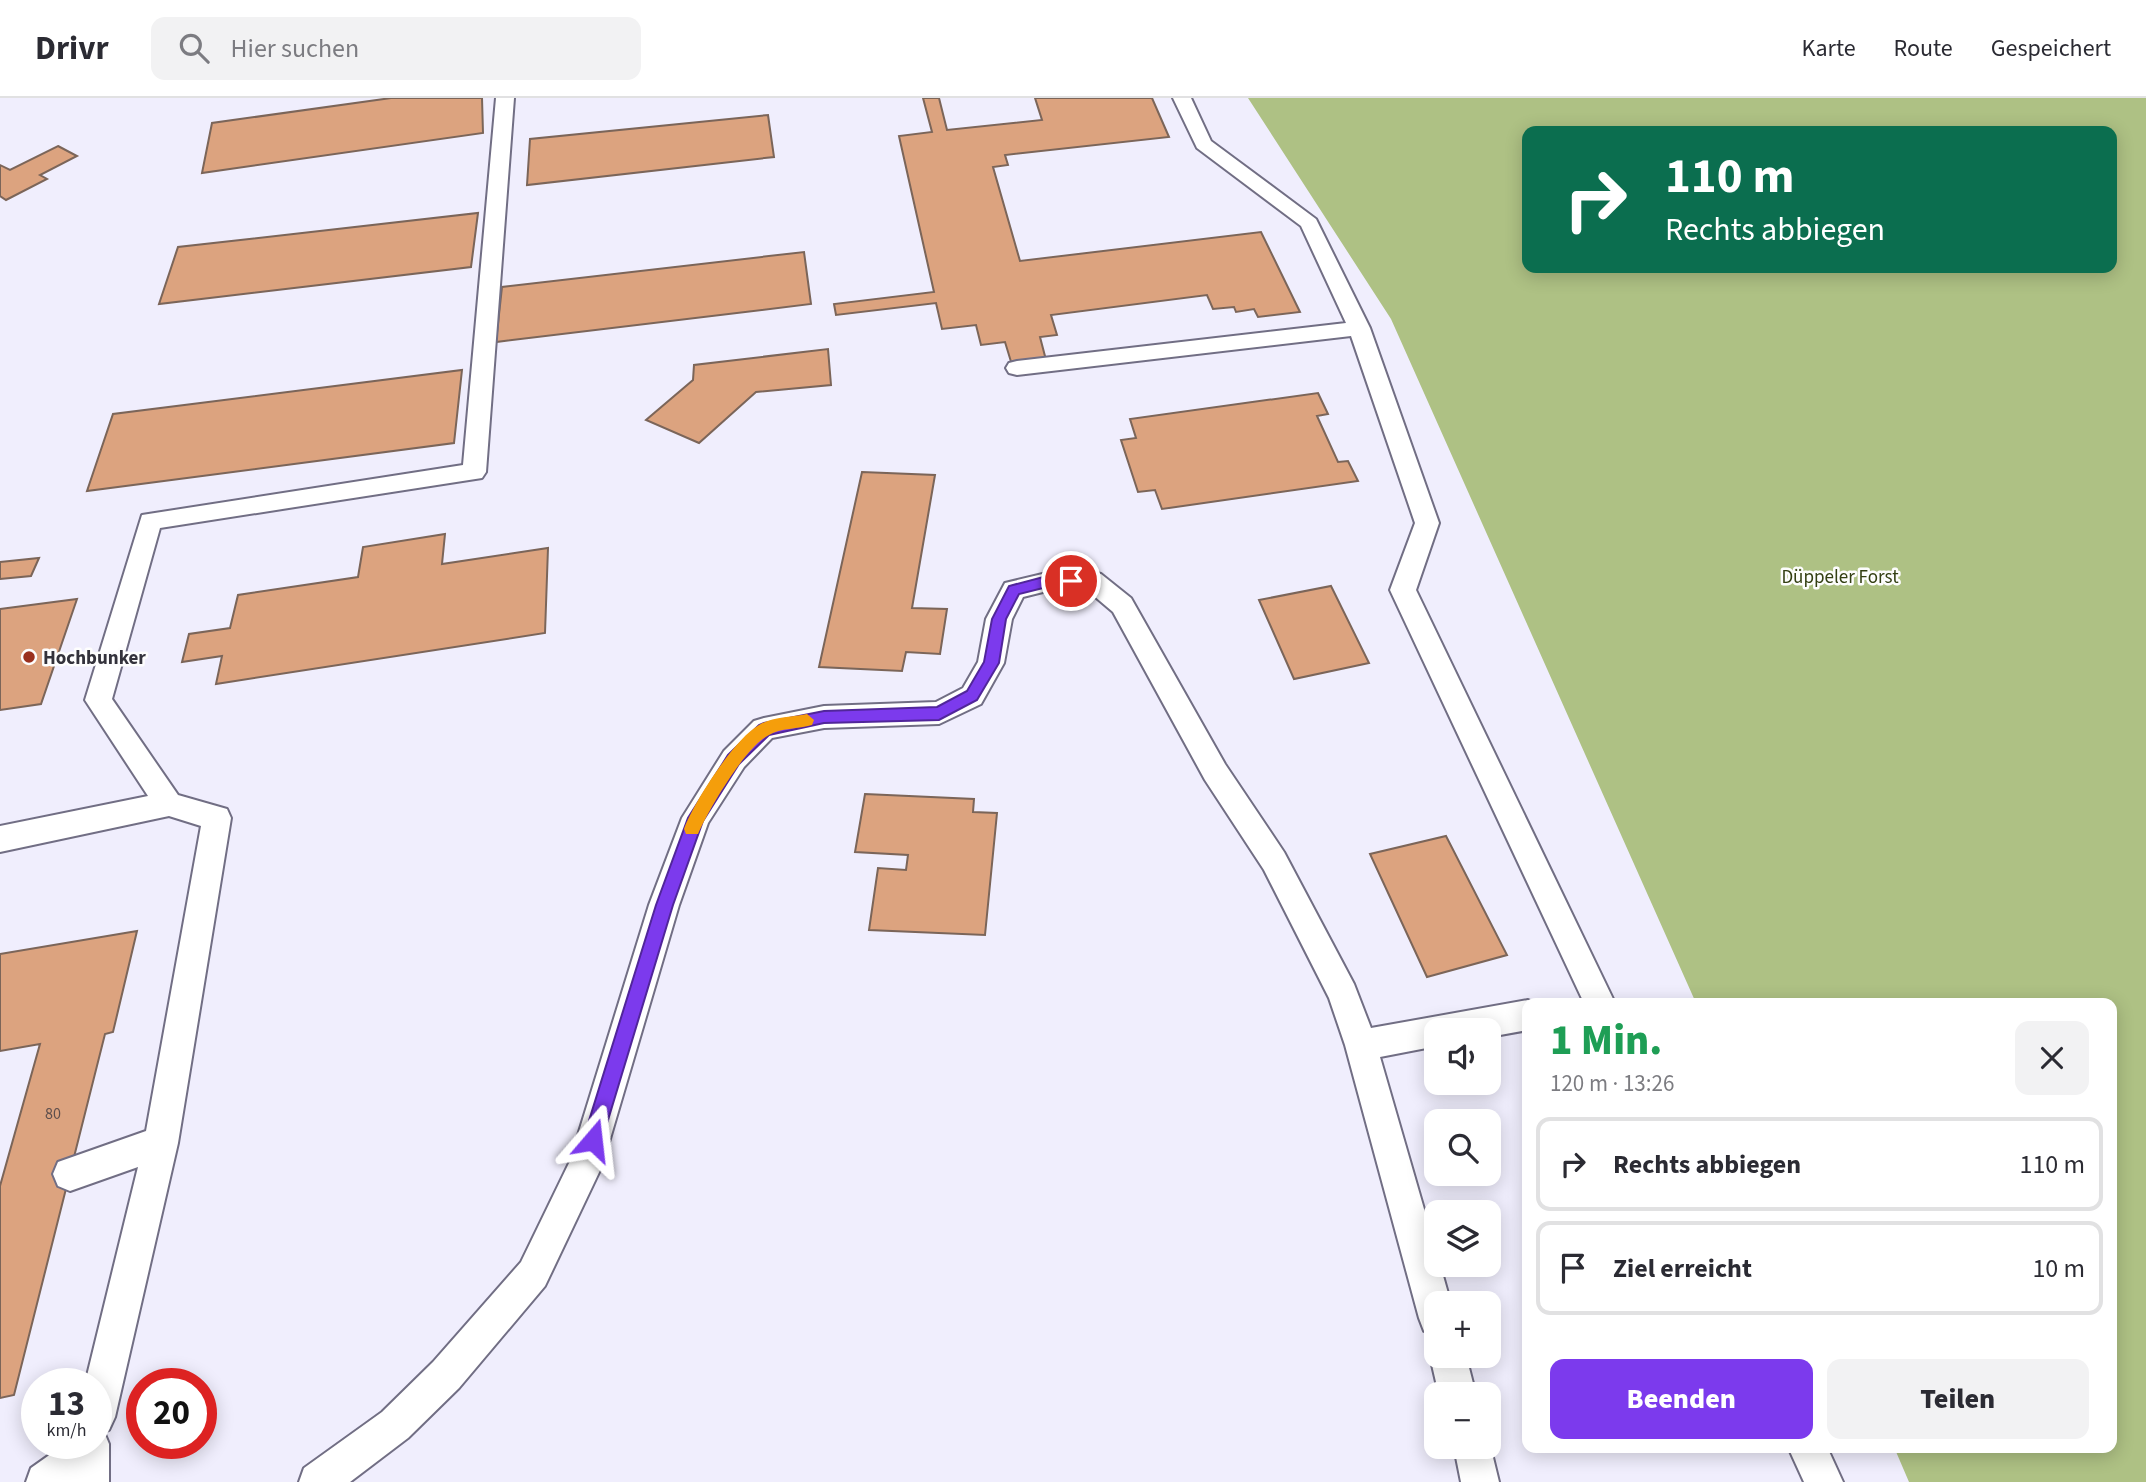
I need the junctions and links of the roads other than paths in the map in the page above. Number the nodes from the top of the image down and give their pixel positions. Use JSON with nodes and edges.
{"nodes":[{"id":1,"x":505,"y":98,"type":"edge"},
{"id":2,"x":1182,"y":98,"type":"edge"},
{"id":3,"x":1359,"y":328,"type":"junction"},
{"id":4,"x":1017,"y":368,"type":"dead end"},
{"id":5,"x":169,"y":804,"type":"junction"},
{"id":6,"x":0,"y":839,"type":"edge"},
{"id":7,"x":1596,"y":998,"type":"edge"},
{"id":8,"x":1522,"y":1016,"type":"edge"},
{"id":9,"x":1501,"y":1020,"type":"edge"},
{"id":10,"x":1424,"y":1033,"type":"edge"},
{"id":11,"x":1360,"y":1045,"type":"junction"},
{"id":12,"x":161,"y":1143,"type":"junction"},
{"id":13,"x":70,"y":1174,"type":"dead end"},
{"id":14,"x":1429,"y":1291,"type":"edge"},
{"id":15,"x":109,"y":1368,"type":"edge"},
{"id":16,"x":1810,"y":1453,"type":"edge"},
{"id":17,"x":76,"y":1459,"type":"edge"},
{"id":18,"x":1475,"y":1459,"type":"edge"},
{"id":19,"x":45,"y":1482,"type":"edge"},
{"id":20,"x":318,"y":1482,"type":"edge"},
{"id":21,"x":1480,"y":1482,"type":"edge"},
{"id":22,"x":1824,"y":1482,"type":"edge"}],
"edges":[{"from":1,"to":5,"type":"lane"},
{"from":2,"to":3,"type":"lane"},
{"from":3,"to":4,"type":"lane"},
{"from":3,"to":7,"type":"lane"},
{"from":5,"to":6,"type":"lane"},
{"from":5,"to":12,"type":"lane"},
{"from":8,"to":9,"type":"lane"},
{"from":10,"to":11,"type":"lane"},
{"from":11,"to":14,"type":"lane"},
{"from":11,"to":20,"type":"lane"},
{"from":12,"to":13,"type":"lane"},
{"from":12,"to":15,"type":"lane"},
{"from":16,"to":22,"type":"lane"},
{"from":17,"to":19,"type":"lane"},
{"from":18,"to":21,"type":"lane"}]}
